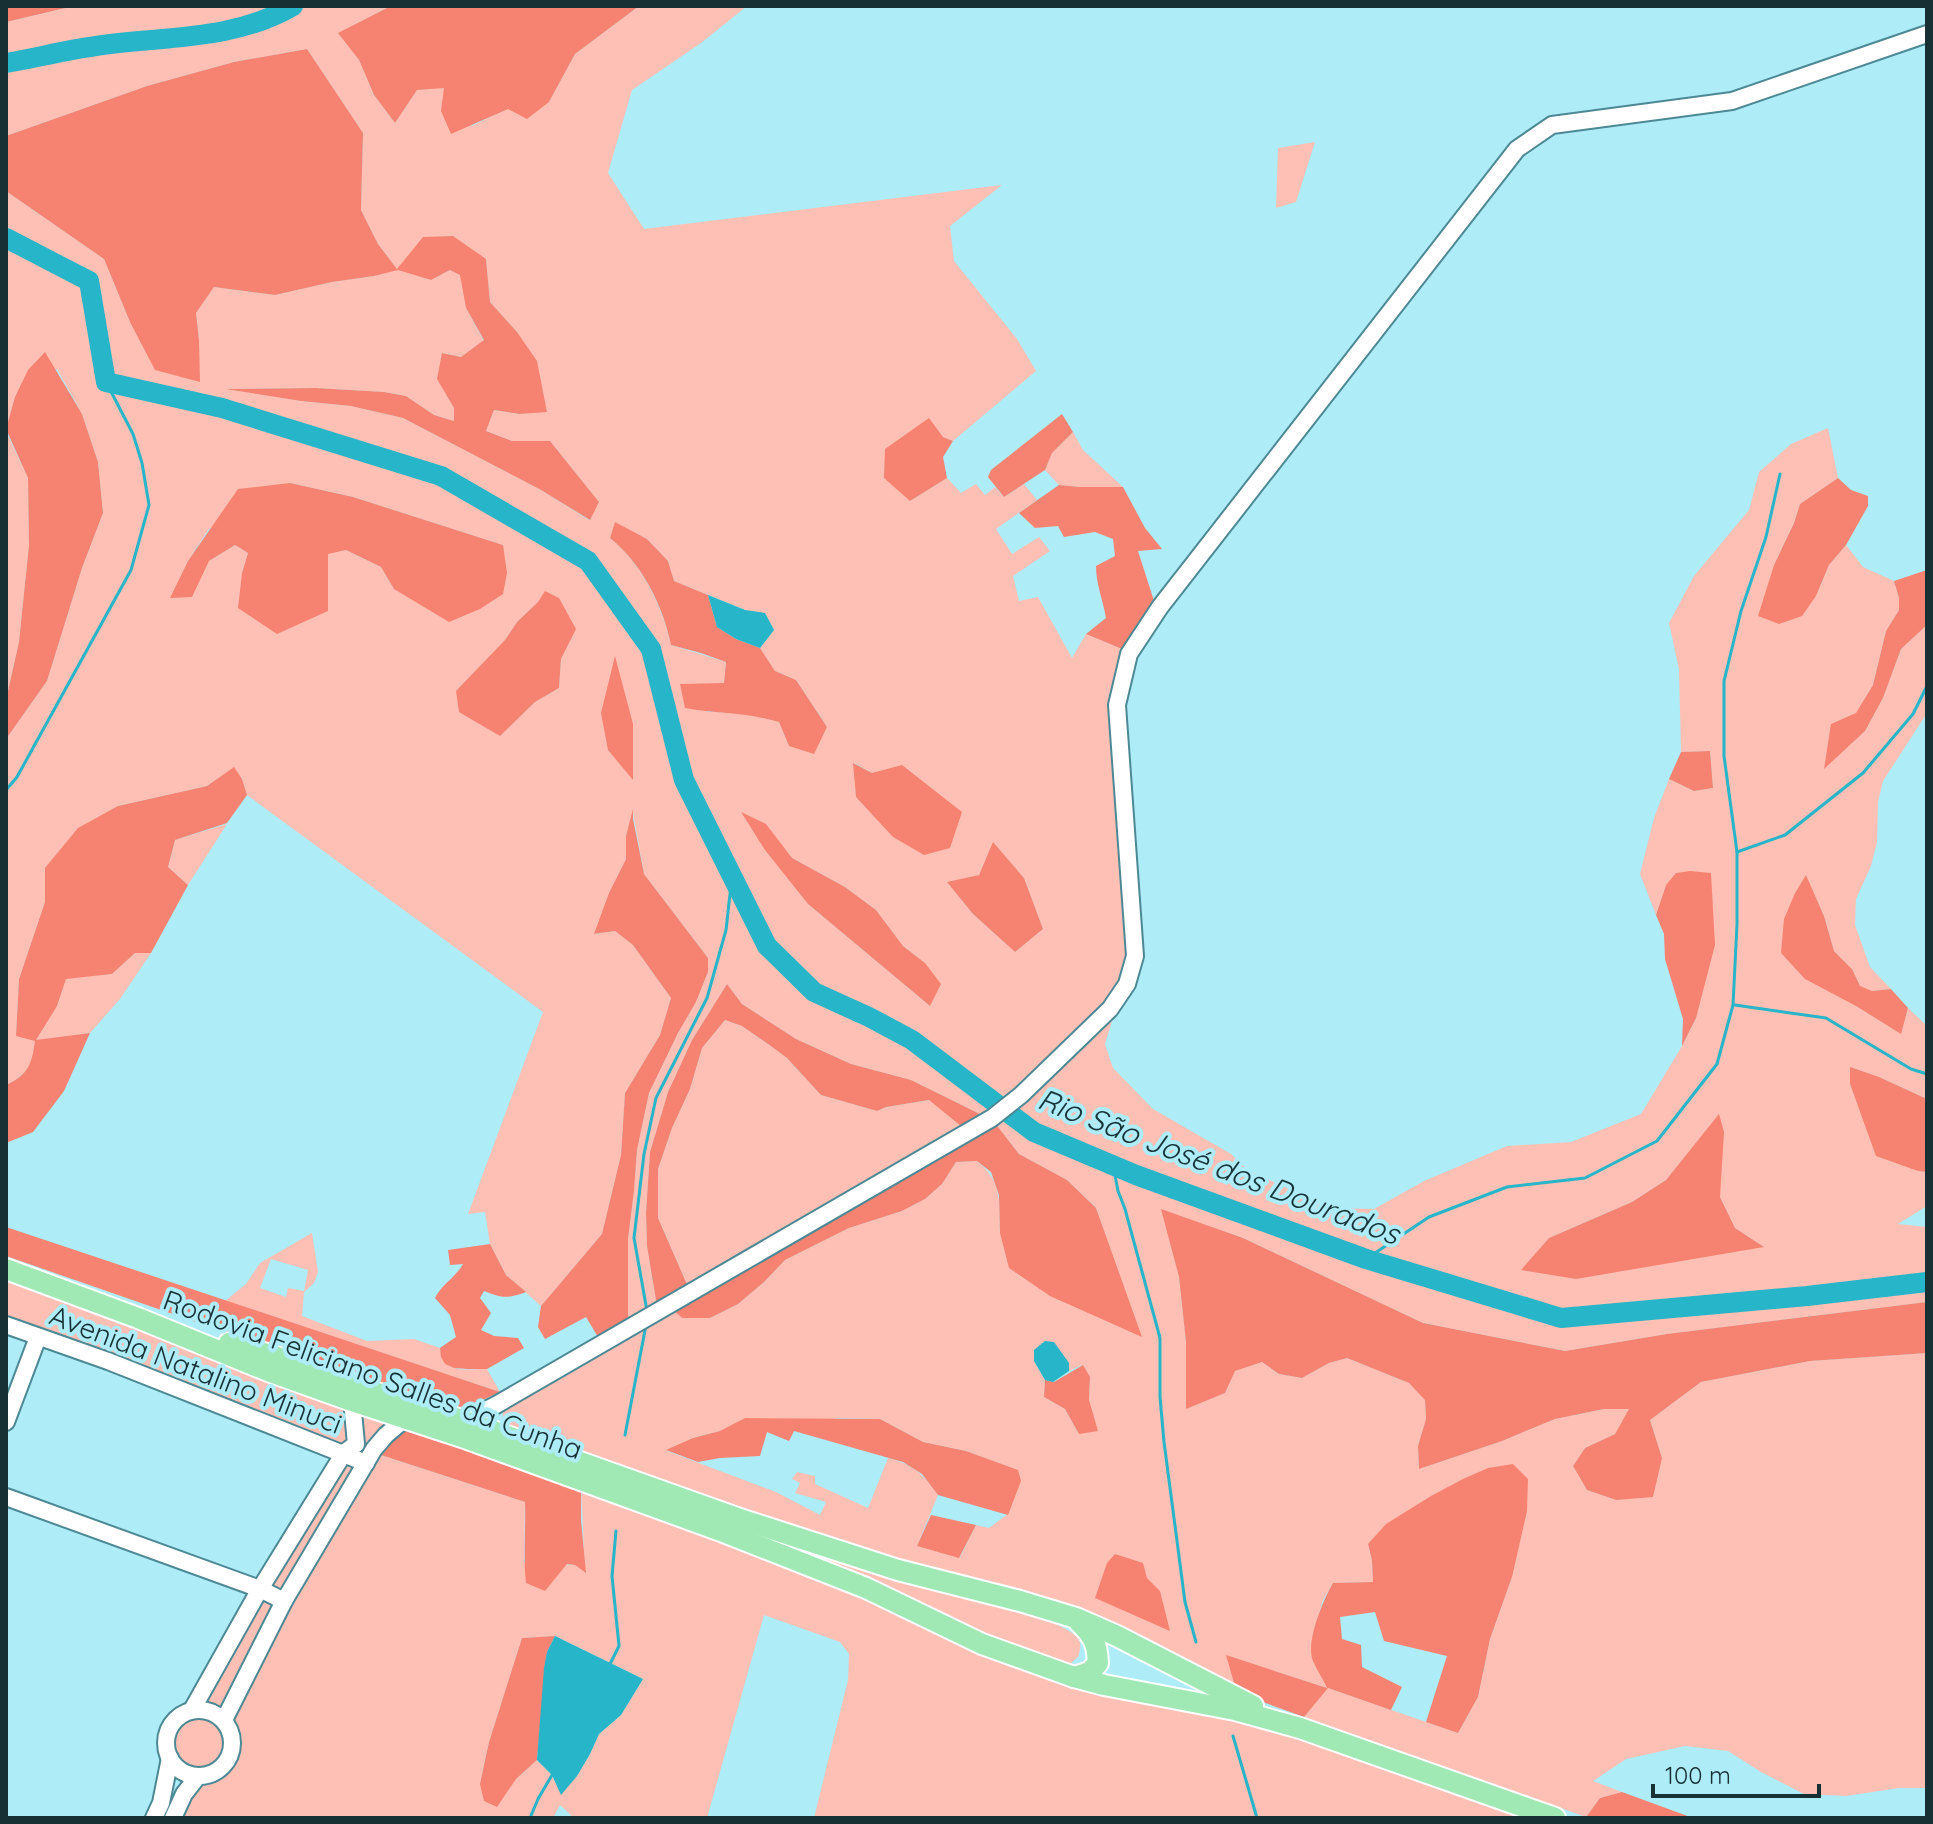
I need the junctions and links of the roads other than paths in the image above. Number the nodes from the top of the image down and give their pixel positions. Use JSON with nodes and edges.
{"nodes":[{"id":1,"x":1927,"y":34,"type":"edge"},
{"id":2,"x":6,"y":1269,"type":"edge"},
{"id":3,"x":138,"y":1318,"type":"junction"},
{"id":4,"x":6,"y":1325,"type":"edge"},
{"id":5,"x":38,"y":1337,"type":"junction"},
{"id":6,"x":352,"y":1401,"type":"junction"},
{"id":7,"x":496,"y":1405,"type":"junction"},
{"id":8,"x":405,"y":1419,"type":"junction"},
{"id":9,"x":459,"y":1419,"type":"junction"},
{"id":10,"x":6,"y":1422,"type":"edge"},
{"id":11,"x":505,"y":1435,"type":"junction"},
{"id":12,"x":344,"y":1453,"type":"junction"},
{"id":13,"x":366,"y":1463,"type":"junction"},
{"id":14,"x":6,"y":1497,"type":"edge"},
{"id":15,"x":260,"y":1589,"type":"junction"},
{"id":16,"x":284,"y":1601,"type":"junction"},
{"id":17,"x":1076,"y":1618,"type":"junction"},
{"id":18,"x":1074,"y":1677,"type":"junction"},
{"id":19,"x":192,"y":1710,"type":"junction"},
{"id":20,"x":224,"y":1720,"type":"junction"},
{"id":21,"x":1300,"y":1728,"type":"junction"},
{"id":22,"x":170,"y":1758,"type":"junction"},
{"id":23,"x":198,"y":1776,"type":"junction"},
{"id":24,"x":154,"y":1818,"type":"edge"},
{"id":25,"x":173,"y":1818,"type":"edge"},
{"id":26,"x":1555,"y":1818,"type":"edge"}],
"edges":[{"from":1,"to":7,"type":"street"},
{"from":2,"to":3,"type":"main road"},
{"from":3,"to":6,"type":"main road","name":"Rodovia Feliciano Salles da Cunha"},
{"from":3,"to":9,"type":"main road","name":"Rodovia Feliciano Salles da Cunha"},
{"from":4,"to":5,"type":"street","name":"Avenida Natalino Minuci"},
{"from":5,"to":10,"type":"street"},
{"from":5,"to":12,"type":"street","name":"Avenida Natalino Minuci"},
{"from":6,"to":8,"type":"main road","name":"Rodovia Feliciano Salles da Cunha"},
{"from":6,"to":12,"type":"street"},
{"from":7,"to":9,"type":"street"},
{"from":7,"to":11,"type":"street"},
{"from":8,"to":13,"type":"street"},
{"from":8,"to":18,"type":"main road","name":"Rodovia Feliciano Salles da Cunha"},
{"from":9,"to":11,"type":"main road","name":"Rodovia Feliciano Salles da Cunha"},
{"from":11,"to":17,"type":"main road","name":"Rodovia Feliciano Salles da Cunha"},
{"from":12,"to":13,"type":"street","name":"Avenida Natalino Minuci"},
{"from":12,"to":15,"type":"street"},
{"from":13,"to":16,"type":"street"},
{"from":14,"to":15,"type":"street"},
{"from":15,"to":16,"type":"street"},
{"from":15,"to":19,"type":"street"},
{"from":16,"to":20,"type":"street"},
{"from":17,"to":18,"type":"main road"},
{"from":17,"to":21,"type":"main road","name":"Rodovia Feliciano Salles da Cunha"},
{"from":18,"to":21,"type":"main road","name":"Rodovia Feliciano Salles da Cunha"},
{"from":19,"to":20,"type":"street"},
{"from":19,"to":22,"type":"street"},
{"from":20,"to":23,"type":"street"},
{"from":21,"to":26,"type":"main road","name":"Rodovia Feliciano Salles da Cunha"},
{"from":22,"to":23,"type":"street"},
{"from":22,"to":24,"type":"street"},
{"from":23,"to":25,"type":"street"}]}
